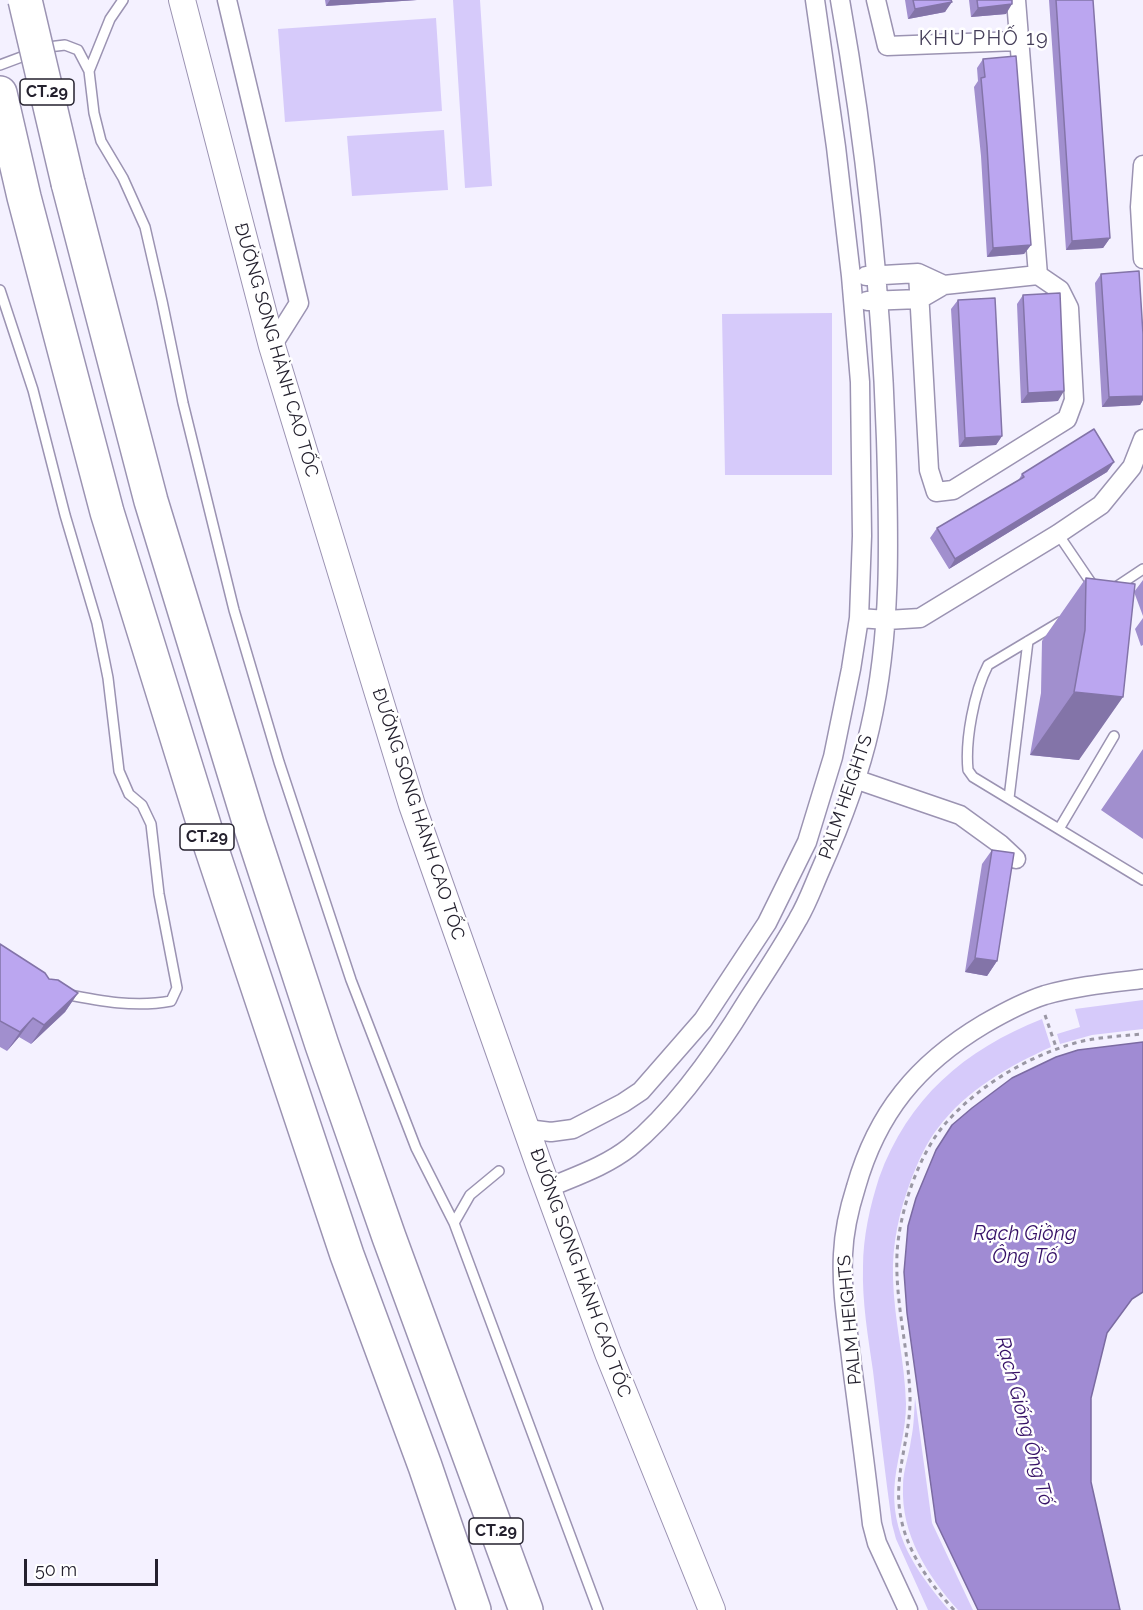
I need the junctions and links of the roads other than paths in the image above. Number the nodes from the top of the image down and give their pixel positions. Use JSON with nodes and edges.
{"nodes":[{"id":1,"x":25,"y":0,"type":"edge"},
{"id":2,"x":123,"y":0,"type":"edge"},
{"id":3,"x":182,"y":0,"type":"edge"},
{"id":4,"x":227,"y":0,"type":"edge"},
{"id":5,"x":815,"y":0,"type":"edge"},
{"id":6,"x":840,"y":0,"type":"edge"},
{"id":7,"x":876,"y":0,"type":"edge"},
{"id":8,"x":1016,"y":0,"type":"edge"},
{"id":9,"x":1018,"y":40,"type":"junction"},
{"id":10,"x":0,"y":65,"type":"edge"},
{"id":11,"x":89,"y":71,"type":"junction"},
{"id":12,"x":0,"y":93,"type":"edge"},
{"id":13,"x":1143,"y":165,"type":"edge"},
{"id":14,"x":1143,"y":259,"type":"edge"},
{"id":15,"x":918,"y":273,"type":"junction"},
{"id":16,"x":877,"y":275,"type":"junction"},
{"id":17,"x":1038,"y":275,"type":"junction"},
{"id":18,"x":851,"y":276,"type":"junction"},
{"id":19,"x":944,"y":285,"type":"junction"},
{"id":20,"x":0,"y":290,"type":"edge"},
{"id":21,"x":920,"y":299,"type":"junction"},
{"id":22,"x":879,"y":301,"type":"junction"},
{"id":23,"x":854,"y":302,"type":"junction"},
{"id":24,"x":272,"y":346,"type":"junction"},
{"id":25,"x":1143,"y":439,"type":"edge"},
{"id":26,"x":1058,"y":534,"type":"junction"},
{"id":27,"x":1143,"y":568,"type":"edge"},
{"id":28,"x":1070,"y":616,"type":"dead end"},
{"id":29,"x":859,"y":618,"type":"junction"},
{"id":30,"x":887,"y":620,"type":"junction"},
{"id":31,"x":1028,"y":641,"type":"junction"},
{"id":32,"x":1114,"y":736,"type":"edge"},
{"id":33,"x":855,"y":779,"type":"junction"},
{"id":34,"x":1009,"y":798,"type":"junction"},
{"id":35,"x":1059,"y":829,"type":"junction"},
{"id":36,"x":1016,"y":859,"type":"edge"},
{"id":37,"x":1143,"y":880,"type":"edge"},
{"id":38,"x":1143,"y":979,"type":"edge"},
{"id":39,"x":55,"y":993,"type":"edge"},
{"id":40,"x":527,"y":1129,"type":"junction"},
{"id":41,"x":499,"y":1171,"type":"dead end"},
{"id":42,"x":548,"y":1188,"type":"junction"},
{"id":43,"x":454,"y":1223,"type":"junction"},
{"id":44,"x":474,"y":1610,"type":"edge"},
{"id":45,"x":526,"y":1610,"type":"edge"},
{"id":46,"x":598,"y":1610,"type":"edge"},
{"id":47,"x":712,"y":1610,"type":"edge"},
{"id":48,"x":908,"y":1610,"type":"edge"}],
"edges":[{"from":1,"to":45,"type":"highway","number":"CT.29","bridge":true},
{"from":2,"to":11,"type":"lane"},
{"from":3,"to":24,"type":"main road","name":"ĐƯỜNG SONG HÀNH CAO TỐC"},
{"from":4,"to":24,"type":"street"},
{"from":5,"to":18,"type":"street","name":"PALM HEIGHTS"},
{"from":6,"to":16,"type":"street","name":"PALM HEIGHTS"},
{"from":7,"to":9,"type":"street"},
{"from":8,"to":9,"type":"street"},
{"from":9,"to":17,"type":"street"},
{"from":10,"to":11,"type":"lane"},
{"from":11,"to":43,"type":"lane"},
{"from":12,"to":44,"type":"highway","number":"CT.29"},
{"from":13,"to":14,"type":"street"},
{"from":15,"to":16,"type":"street"},
{"from":15,"to":19,"type":"street"},
{"from":15,"to":21,"type":"street"},
{"from":16,"to":18,"type":"street"},
{"from":16,"to":22,"type":"street","name":"PALM HEIGHTS"},
{"from":17,"to":19,"type":"street"},
{"from":17,"to":21,"type":"street"},
{"from":18,"to":23,"type":"street","name":"PALM HEIGHTS"},
{"from":19,"to":21,"type":"street"},
{"from":20,"to":39,"type":"lane"},
{"from":21,"to":22,"type":"street"},
{"from":22,"to":23,"type":"street"},
{"from":22,"to":30,"type":"street","name":"PALM HEIGHTS"},
{"from":23,"to":29,"type":"street","name":"PALM HEIGHTS"},
{"from":24,"to":40,"type":"main road","name":"ĐƯỜNG SONG HÀNH CAO TỐC"},
{"from":25,"to":26,"type":"street"},
{"from":26,"to":27,"type":"lane"},
{"from":26,"to":30,"type":"street"},
{"from":28,"to":31,"type":"lane"},
{"from":29,"to":30,"type":"street"},
{"from":29,"to":40,"type":"street","name":"PALM HEIGHTS"},
{"from":30,"to":33,"type":"street","name":"PALM HEIGHTS"},
{"from":31,"to":34,"type":"lane"},
{"from":31,"to":34,"type":"lane"},
{"from":32,"to":35,"type":"lane"},
{"from":33,"to":36,"type":"street"},
{"from":33,"to":42,"type":"street","name":"PALM HEIGHTS"},
{"from":34,"to":35,"type":"lane"},
{"from":35,"to":37,"type":"lane"},
{"from":38,"to":48,"type":"street","name":"PALM HEIGHTS"},
{"from":40,"to":42,"type":"main road","name":"ĐƯỜNG SONG HÀNH CAO TỐC"},
{"from":41,"to":43,"type":"lane"},
{"from":42,"to":47,"type":"main road","name":"ĐƯỜNG SONG HÀNH CAO TỐC"},
{"from":43,"to":46,"type":"lane"}]}
